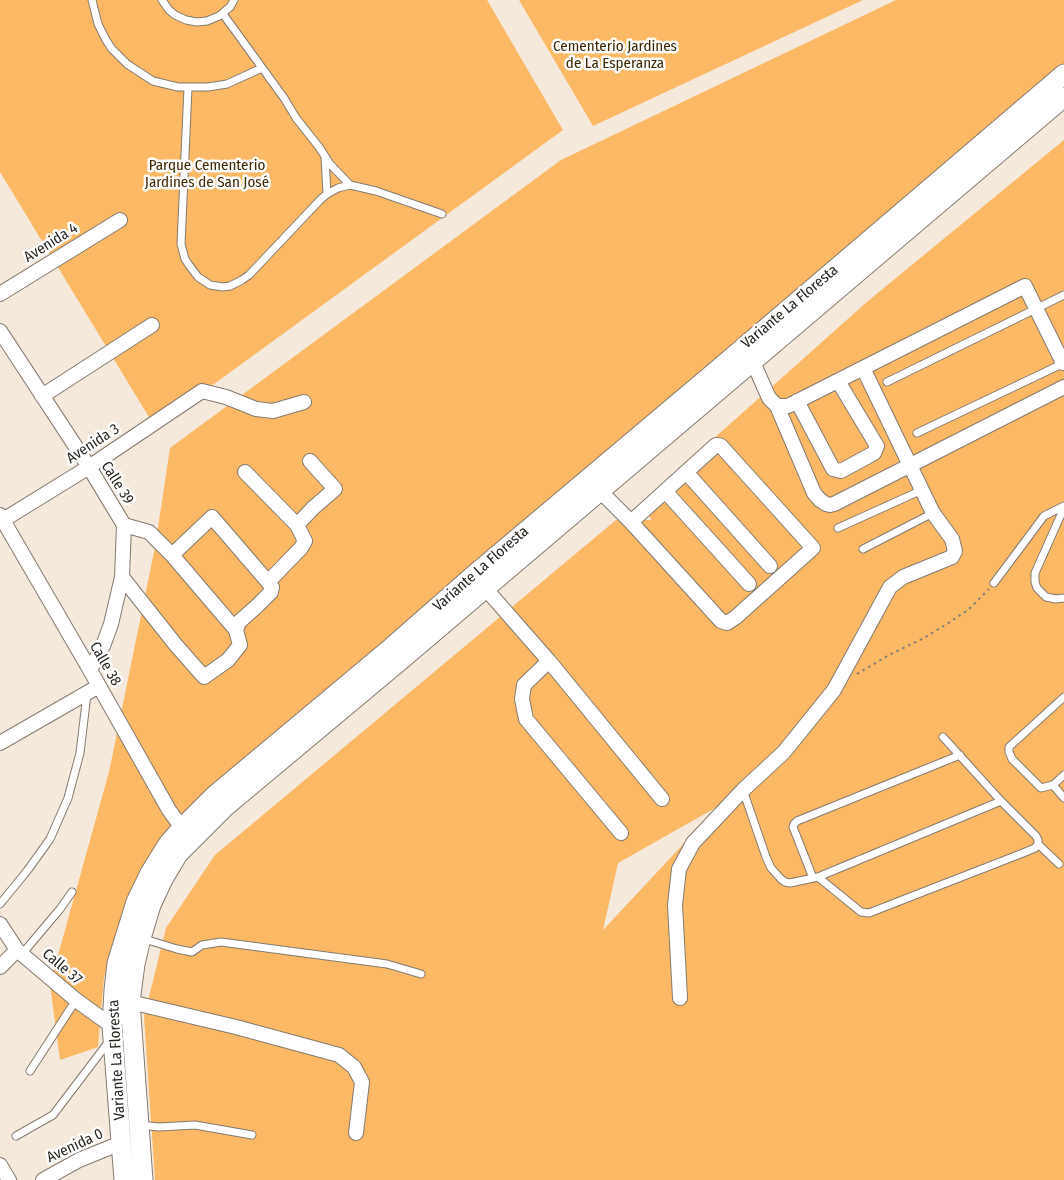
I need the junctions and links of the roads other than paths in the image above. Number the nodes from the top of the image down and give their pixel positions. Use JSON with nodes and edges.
{"nodes":[{"id":1,"x":92,"y":0,"type":"edge"},
{"id":2,"x":162,"y":0,"type":"edge"},
{"id":3,"x":234,"y":0,"type":"edge"},
{"id":4,"x":222,"y":14,"type":"junction"},
{"id":5,"x":262,"y":68,"type":"junction"},
{"id":6,"x":1064,"y":74,"type":"edge"},
{"id":7,"x":188,"y":88,"type":"junction"},
{"id":8,"x":1064,"y":97,"type":"edge"},
{"id":9,"x":325,"y":156,"type":"junction"},
{"id":10,"x":350,"y":185,"type":"junction"},
{"id":11,"x":327,"y":194,"type":"junction"},
{"id":12,"x":442,"y":214,"type":"dead end"},
{"id":13,"x":120,"y":220,"type":"dead end"},
{"id":14,"x":0,"y":294,"type":"edge"},
{"id":15,"x":1064,"y":295,"type":"edge"},
{"id":16,"x":1036,"y":309,"type":"junction"},
{"id":17,"x":152,"y":325,"type":"dead end"},
{"id":18,"x":0,"y":331,"type":"edge"},
{"id":19,"x":752,"y":362,"type":"junction"},
{"id":20,"x":1064,"y":363,"type":"edge"},
{"id":21,"x":864,"y":368,"type":"junction"},
{"id":22,"x":838,"y":380,"type":"junction"},
{"id":23,"x":887,"y":382,"type":"dead end"},
{"id":24,"x":1064,"y":387,"type":"edge"},
{"id":25,"x":42,"y":396,"type":"junction"},
{"id":26,"x":797,"y":401,"type":"junction"},
{"id":27,"x":304,"y":402,"type":"dead end"},
{"id":28,"x":777,"y":406,"type":"junction"},
{"id":29,"x":917,"y":433,"type":"dead end"},
{"id":30,"x":310,"y":461,"type":"dead end"},
{"id":31,"x":910,"y":465,"type":"junction"},
{"id":32,"x":88,"y":467,"type":"junction"},
{"id":33,"x":245,"y":472,"type":"dead end"},
{"id":34,"x":686,"y":472,"type":"junction"},
{"id":35,"x":922,"y":490,"type":"junction"},
{"id":36,"x":590,"y":491,"type":"junction"},
{"id":37,"x":665,"y":491,"type":"junction"},
{"id":38,"x":1064,"y":507,"type":"edge"},
{"id":39,"x":933,"y":513,"type":"junction"},
{"id":40,"x":1,"y":519,"type":"edge"},
{"id":41,"x":631,"y":522,"type":"junction"},
{"id":42,"x":124,"y":524,"type":"junction"},
{"id":43,"x":296,"y":525,"type":"junction"},
{"id":44,"x":838,"y":528,"type":"dead end"},
{"id":45,"x":862,"y":549,"type":"dead end"},
{"id":46,"x":172,"y":555,"type":"junction"},
{"id":47,"x":770,"y":566,"type":"dead end"},
{"id":48,"x":122,"y":577,"type":"junction"},
{"id":49,"x":268,"y":582,"type":"junction"},
{"id":50,"x":994,"y":583,"type":"road end"},
{"id":51,"x":749,"y":584,"type":"dead end"},
{"id":52,"x":485,"y":588,"type":"junction"},
{"id":53,"x":1064,"y":598,"type":"edge"},
{"id":54,"x":236,"y":630,"type":"junction"},
{"id":55,"x":549,"y":661,"type":"junction"},
{"id":56,"x":90,"y":670,"type":"junction"},
{"id":57,"x":99,"y":686,"type":"junction"},
{"id":58,"x":87,"y":694,"type":"junction"},
{"id":59,"x":1064,"y":697,"type":"edge"},
{"id":60,"x":943,"y":737,"type":"dead end"},
{"id":61,"x":0,"y":743,"type":"edge"},
{"id":62,"x":960,"y":755,"type":"junction"},
{"id":63,"x":1064,"y":775,"type":"edge"},
{"id":64,"x":1053,"y":786,"type":"junction"},
{"id":65,"x":743,"y":790,"type":"junction"},
{"id":66,"x":1064,"y":798,"type":"edge"},
{"id":67,"x":662,"y":799,"type":"dead end"},
{"id":68,"x":220,"y":801,"type":"junction"},
{"id":69,"x":1001,"y":801,"type":"junction"},
{"id":70,"x":182,"y":828,"type":"junction"},
{"id":71,"x":621,"y":833,"type":"dead end"},
{"id":72,"x":1038,"y":844,"type":"junction"},
{"id":73,"x":1059,"y":864,"type":"dead end"},
{"id":74,"x":816,"y":877,"type":"junction"},
{"id":75,"x":72,"y":892,"type":"dead end"},
{"id":76,"x":0,"y":904,"type":"edge"},
{"id":77,"x":0,"y":924,"type":"edge"},
{"id":78,"x":141,"y":938,"type":"junction"},
{"id":79,"x":20,"y":952,"type":"junction"},
{"id":80,"x":0,"y":967,"type":"edge"},
{"id":81,"x":421,"y":974,"type":"dead end"},
{"id":82,"x":680,"y":998,"type":"dead end"},
{"id":83,"x":76,"y":1000,"type":"junction"},
{"id":84,"x":130,"y":1002,"type":"junction"},
{"id":85,"x":113,"y":1031,"type":"junction"},
{"id":86,"x":30,"y":1071,"type":"dead end"},
{"id":87,"x":139,"y":1125,"type":"junction"},
{"id":88,"x":356,"y":1133,"type":"dead end"},
{"id":89,"x":252,"y":1135,"type":"dead end"},
{"id":90,"x":16,"y":1136,"type":"dead end"},
{"id":91,"x":121,"y":1143,"type":"junction"},
{"id":92,"x":0,"y":1166,"type":"edge"},
{"id":93,"x":9,"y":1180,"type":"edge"},
{"id":94,"x":43,"y":1180,"type":"edge"},
{"id":95,"x":124,"y":1180,"type":"edge"},
{"id":96,"x":143,"y":1180,"type":"edge"}],
"edges":[{"from":1,"to":7,"type":"lane"},
{"from":2,"to":4,"type":"lane"},
{"from":3,"to":4,"type":"lane"},
{"from":4,"to":5,"type":"lane"},
{"from":5,"to":7,"type":"lane"},
{"from":5,"to":9,"type":"lane"},
{"from":6,"to":36,"type":"main road","name":"Variante La Floresta"},
{"from":7,"to":11,"type":"lane"},
{"from":8,"to":19,"type":"main road","name":"Variante La Floresta"},
{"from":9,"to":10,"type":"lane"},
{"from":9,"to":11,"type":"lane"},
{"from":10,"to":11,"type":"lane"},
{"from":10,"to":12,"type":"lane"},
{"from":13,"to":14,"type":"street","name":"Avenida 4"},
{"from":15,"to":16,"type":"lane"},
{"from":16,"to":20,"type":"street"},
{"from":16,"to":21,"type":"street"},
{"from":16,"to":23,"type":"lane"},
{"from":17,"to":25,"type":"street"},
{"from":18,"to":25,"type":"street","name":"Calle 39"},
{"from":19,"to":28,"type":"street"},
{"from":19,"to":36,"type":"main road","name":"Variante La Floresta"},
{"from":20,"to":29,"type":"lane"},
{"from":21,"to":22,"type":"street"},
{"from":21,"to":31,"type":"street"},
{"from":22,"to":26,"type":"street"},
{"from":22,"to":26,"type":"street"},
{"from":24,"to":31,"type":"street"},
{"from":25,"to":32,"type":"street","name":"Calle 39"},
{"from":26,"to":28,"type":"street"},
{"from":27,"to":32,"type":"street","name":"Avenida 3"},
{"from":28,"to":31,"type":"street"},
{"from":30,"to":43,"type":"street"},
{"from":31,"to":35,"type":"street"},
{"from":32,"to":40,"type":"street","name":"Avenida 3"},
{"from":32,"to":42,"type":"street","name":"Calle 39"},
{"from":33,"to":43,"type":"street"},
{"from":34,"to":37,"type":"street"},
{"from":34,"to":41,"type":"street"},
{"from":34,"to":47,"type":"street"},
{"from":35,"to":39,"type":"street"},
{"from":35,"to":44,"type":"lane"},
{"from":36,"to":41,"type":"street"},
{"from":36,"to":52,"type":"main road","name":"Variante La Floresta"},
{"from":36,"to":68,"type":"main road","name":"Variante La Floresta"},
{"from":37,"to":41,"type":"street"},
{"from":37,"to":51,"type":"street"},
{"from":38,"to":50,"type":"lane"},
{"from":38,"to":53,"type":"lane"},
{"from":39,"to":45,"type":"lane"},
{"from":39,"to":65,"type":"street"},
{"from":40,"to":56,"type":"street","name":"Calle 38"},
{"from":42,"to":46,"type":"street"},
{"from":42,"to":48,"type":"street","name":"Calle 39"},
{"from":43,"to":49,"type":"street"},
{"from":46,"to":49,"type":"street"},
{"from":46,"to":54,"type":"street"},
{"from":48,"to":54,"type":"street"},
{"from":48,"to":56,"type":"street","name":"Calle 39"},
{"from":49,"to":54,"type":"street"},
{"from":52,"to":55,"type":"street"},
{"from":52,"to":68,"type":"main road","name":"Variante La Floresta"},
{"from":55,"to":67,"type":"street"},
{"from":55,"to":71,"type":"street"},
{"from":56,"to":57,"type":"street","name":"Calle 38"},
{"from":57,"to":58,"type":"street"},
{"from":57,"to":70,"type":"street","name":"Calle 38"},
{"from":58,"to":61,"type":"street"},
{"from":58,"to":76,"type":"lane"},
{"from":59,"to":64,"type":"lane"},
{"from":60,"to":62,"type":"lane"},
{"from":62,"to":69,"type":"lane"},
{"from":62,"to":74,"type":"lane"},
{"from":63,"to":64,"type":"lane"},
{"from":64,"to":66,"type":"lane"},
{"from":65,"to":74,"type":"lane"},
{"from":65,"to":82,"type":"street"},
{"from":68,"to":70,"type":"main road","name":"Variante La Floresta"},
{"from":68,"to":78,"type":"main road","name":"Variante La Floresta"},
{"from":69,"to":72,"type":"lane"},
{"from":69,"to":74,"type":"lane"},
{"from":70,"to":85,"type":"main road","name":"Variante La Floresta"},
{"from":72,"to":73,"type":"lane"},
{"from":72,"to":74,"type":"lane"},
{"from":75,"to":79,"type":"lane"},
{"from":77,"to":79,"type":"street","name":"Calle 37"},
{"from":78,"to":81,"type":"lane"},
{"from":78,"to":84,"type":"main road","name":"Variante La Floresta"},
{"from":79,"to":80,"type":"street"},
{"from":79,"to":83,"type":"street","name":"Calle 37"},
{"from":83,"to":85,"type":"street","name":"Calle 37"},
{"from":83,"to":86,"type":"lane"},
{"from":84,"to":87,"type":"main road","name":"Variante La Floresta"},
{"from":84,"to":88,"type":"street"},
{"from":85,"to":90,"type":"lane"},
{"from":85,"to":91,"type":"main road","name":"Variante La Floresta"},
{"from":87,"to":89,"type":"lane"},
{"from":87,"to":96,"type":"main road","name":"Variante La Floresta"},
{"from":91,"to":94,"type":"street","name":"Avenida 0"},
{"from":91,"to":95,"type":"main road","name":"Variante La Floresta"},
{"from":92,"to":93,"type":"street"}]}
